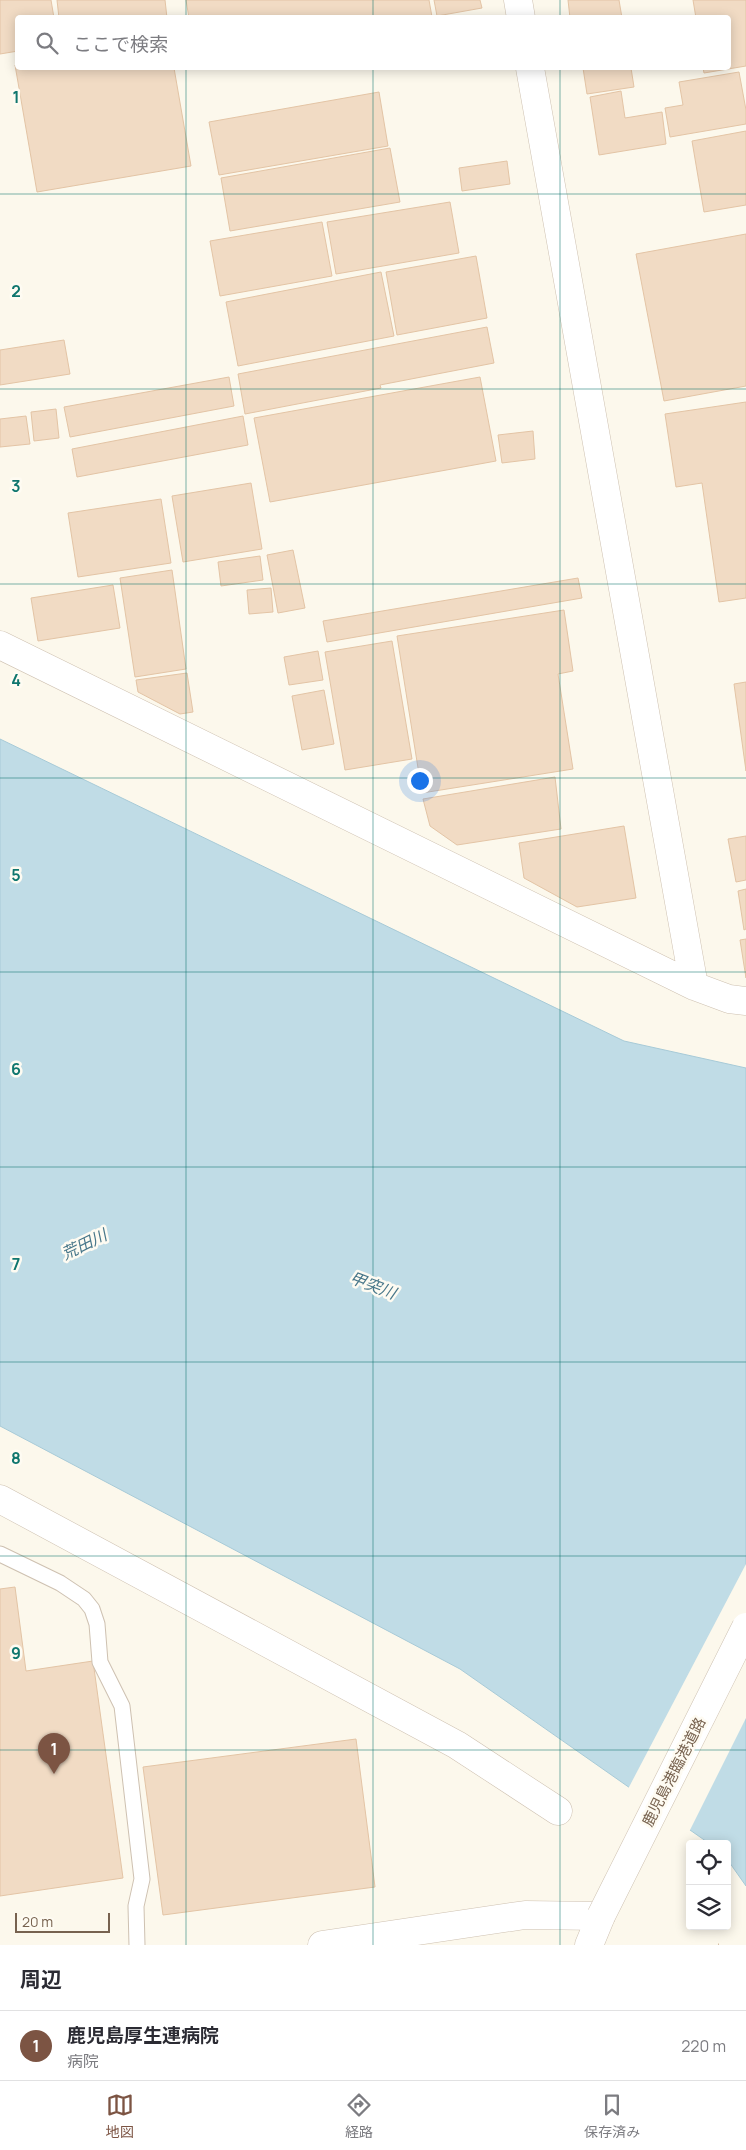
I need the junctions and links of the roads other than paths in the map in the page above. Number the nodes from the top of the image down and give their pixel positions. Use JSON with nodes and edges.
{"nodes":[{"id":1,"x":518,"y":0,"type":"edge"},
{"id":2,"x":520,"y":15,"type":"edge"},
{"id":3,"x":530,"y":70,"type":"edge"},
{"id":4,"x":0,"y":645,"type":"edge"},
{"id":5,"x":694,"y":986,"type":"junction"},
{"id":6,"x":746,"y":1001,"type":"edge"},
{"id":7,"x":0,"y":1500,"type":"edge"},
{"id":8,"x":0,"y":1554,"type":"edge"},
{"id":9,"x":746,"y":1627,"type":"edge"},
{"id":10,"x":558,"y":1811,"type":"dead end"},
{"id":11,"x":601,"y":1916,"type":"junction"},
{"id":12,"x":137,"y":1945,"type":"edge"},
{"id":13,"x":322,"y":1945,"type":"edge"},
{"id":14,"x":588,"y":1945,"type":"edge"}],
"edges":[{"from":1,"to":2,"type":"street"},
{"from":3,"to":5,"type":"street"},
{"from":4,"to":5,"type":"street"},
{"from":5,"to":6,"type":"street"},
{"from":7,"to":10,"type":"street"},
{"from":8,"to":12,"type":"lane"},
{"from":9,"to":11,"type":"street","name":"鹿児島港臨港道路","bridge":true},
{"from":11,"to":13,"type":"street"},
{"from":11,"to":14,"type":"street","name":"鹿児島港臨港道路"}]}
